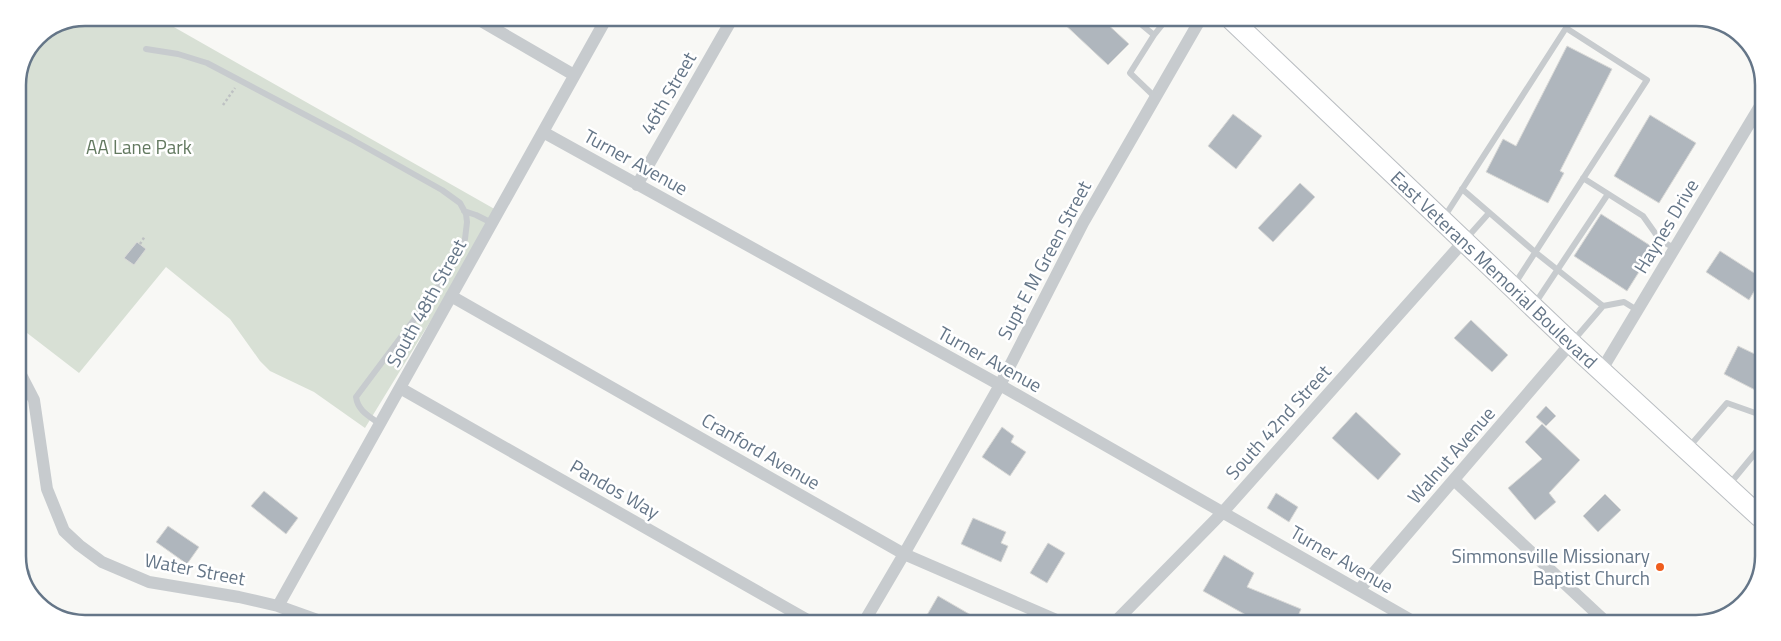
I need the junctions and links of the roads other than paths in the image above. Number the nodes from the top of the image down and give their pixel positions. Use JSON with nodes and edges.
{"nodes":[{"id":1,"x":490,"y":26,"type":"edge"},
{"id":2,"x":602,"y":26,"type":"edge"},
{"id":3,"x":728,"y":26,"type":"edge"},
{"id":4,"x":1143,"y":26,"type":"edge"},
{"id":5,"x":1161,"y":26,"type":"edge"},
{"id":6,"x":1196,"y":26,"type":"edge"},
{"id":7,"x":1238,"y":26,"type":"edge"},
{"id":8,"x":1154,"y":35,"type":"junction"},
{"id":9,"x":146,"y":49,"type":"dead end"},
{"id":10,"x":574,"y":75,"type":"junction"},
{"id":11,"x":1155,"y":97,"type":"junction"},
{"id":12,"x":1755,"y":114,"type":"edge"},
{"id":13,"x":543,"y":132,"type":"junction"},
{"id":14,"x":1583,"y":178,"type":"junction"},
{"id":15,"x":637,"y":185,"type":"junction"},
{"id":16,"x":1462,"y":189,"type":"junction"},
{"id":17,"x":1608,"y":194,"type":"junction"},
{"id":18,"x":464,"y":211,"type":"junction"},
{"id":19,"x":1489,"y":213,"type":"junction"},
{"id":20,"x":1442,"y":220,"type":"junction"},
{"id":21,"x":492,"y":223,"type":"junction"},
{"id":22,"x":1464,"y":241,"type":"junction"},
{"id":23,"x":1674,"y":248,"type":"junction"},
{"id":24,"x":1535,"y":252,"type":"junction"},
{"id":25,"x":1557,"y":270,"type":"junction"},
{"id":26,"x":1512,"y":287,"type":"junction"},
{"id":27,"x":451,"y":296,"type":"junction"},
{"id":28,"x":1533,"y":306,"type":"junction"},
{"id":29,"x":1603,"y":306,"type":"junction"},
{"id":30,"x":1637,"y":310,"type":"junction"},
{"id":31,"x":1571,"y":343,"type":"junction"},
{"id":32,"x":1601,"y":371,"type":"junction"},
{"id":33,"x":26,"y":384,"type":"edge"},
{"id":34,"x":1000,"y":385,"type":"junction"},
{"id":35,"x":400,"y":388,"type":"junction"},
{"id":36,"x":1755,"y":413,"type":"edge"},
{"id":37,"x":380,"y":424,"type":"junction"},
{"id":38,"x":1687,"y":450,"type":"junction"},
{"id":39,"x":1755,"y":453,"type":"edge"},
{"id":40,"x":1454,"y":480,"type":"junction"},
{"id":41,"x":1727,"y":486,"type":"junction"},
{"id":42,"x":1755,"y":509,"type":"edge"},
{"id":43,"x":1223,"y":512,"type":"junction"},
{"id":44,"x":904,"y":554,"type":"junction"},
{"id":45,"x":1359,"y":590,"type":"junction"},
{"id":46,"x":278,"y":606,"type":"junction"},
{"id":47,"x":305,"y":615,"type":"edge"},
{"id":48,"x":799,"y":615,"type":"edge"},
{"id":49,"x":868,"y":615,"type":"edge"},
{"id":50,"x":1044,"y":615,"type":"edge"},
{"id":51,"x":1122,"y":615,"type":"edge"},
{"id":52,"x":1402,"y":615,"type":"edge"},
{"id":53,"x":1598,"y":615,"type":"edge"}],
"edges":[{"from":1,"to":10,"type":"street"},
{"from":2,"to":10,"type":"street","name":"South 48th Street"},
{"from":3,"to":15,"type":"street","name":"46th Street"},
{"from":4,"to":8,"type":"lane"},
{"from":5,"to":8,"type":"lane"},
{"from":6,"to":11,"type":"street","name":"Supt E M Green Street"},
{"from":7,"to":20,"type":"main road","name":"East Veterans Memorial Boulevard"},
{"from":8,"to":11,"type":"lane"},
{"from":9,"to":18,"type":"lane"},
{"from":10,"to":13,"type":"street","name":"South 48th Street"},
{"from":11,"to":34,"type":"street","name":"Supt E M Green Street"},
{"from":12,"to":23,"type":"street","name":"Haynes Drive"},
{"from":13,"to":15,"type":"street","name":"Turner Avenue"},
{"from":13,"to":21,"type":"street","name":"South 48th Street"},
{"from":14,"to":16,"type":"lane"},
{"from":14,"to":17,"type":"lane"},
{"from":14,"to":24,"type":"lane"},
{"from":15,"to":34,"type":"street","name":"Turner Avenue"},
{"from":16,"to":19,"type":"lane"},
{"from":16,"to":20,"type":"lane"},
{"from":17,"to":23,"type":"lane"},
{"from":17,"to":25,"type":"lane"},
{"from":18,"to":21,"type":"lane"},
{"from":18,"to":37,"type":"lane"},
{"from":19,"to":22,"type":"lane"},
{"from":19,"to":24,"type":"lane"},
{"from":20,"to":22,"type":"main road","name":"East Veterans Memorial Boulevard"},
{"from":21,"to":27,"type":"street","name":"South 48th Street"},
{"from":22,"to":26,"type":"main road","name":"East Veterans Memorial Boulevard"},
{"from":22,"to":43,"type":"street","name":"South 42nd Street"},
{"from":23,"to":30,"type":"street","name":"Haynes Drive"},
{"from":24,"to":25,"type":"lane"},
{"from":24,"to":26,"type":"lane"},
{"from":25,"to":28,"type":"lane"},
{"from":25,"to":29,"type":"lane"},
{"from":26,"to":28,"type":"main road","name":"East Veterans Memorial Boulevard"},
{"from":27,"to":35,"type":"street","name":"South 48th Street"},
{"from":27,"to":44,"type":"street","name":"Cranford Avenue"},
{"from":28,"to":31,"type":"main road","name":"East Veterans Memorial Boulevard"},
{"from":29,"to":30,"type":"lane"},
{"from":29,"to":31,"type":"lane"},
{"from":30,"to":32,"type":"street","name":"Haynes Drive"},
{"from":31,"to":32,"type":"main road","name":"East Veterans Memorial Boulevard"},
{"from":31,"to":40,"type":"street","name":"Walnut Avenue"},
{"from":32,"to":38,"type":"main road","name":"East Veterans Memorial Boulevard"},
{"from":33,"to":46,"type":"street","name":"Water Street"},
{"from":34,"to":43,"type":"street","name":"Turner Avenue"},
{"from":34,"to":44,"type":"street","name":"Supt E M Green Street"},
{"from":35,"to":37,"type":"street","name":"South 48th Street"},
{"from":35,"to":48,"type":"street","name":"Pandos Way"},
{"from":36,"to":38,"type":"lane"},
{"from":37,"to":46,"type":"street","name":"South 48th Street"},
{"from":38,"to":41,"type":"main road","name":"East Veterans Memorial Boulevard"},
{"from":39,"to":41,"type":"lane"},
{"from":40,"to":45,"type":"street","name":"Walnut Avenue"},
{"from":40,"to":53,"type":"street"},
{"from":41,"to":42,"type":"main road","name":"East Veterans Memorial Boulevard"},
{"from":43,"to":45,"type":"street","name":"Turner Avenue"},
{"from":43,"to":51,"type":"street","name":"South 42nd Street"},
{"from":44,"to":49,"type":"street","name":"Supt E M Green Street"},
{"from":44,"to":50,"type":"street","name":"Cranford Avenue"},
{"from":45,"to":52,"type":"street","name":"Turner Avenue"},
{"from":46,"to":47,"type":"street","name":"Water Street"}]}
